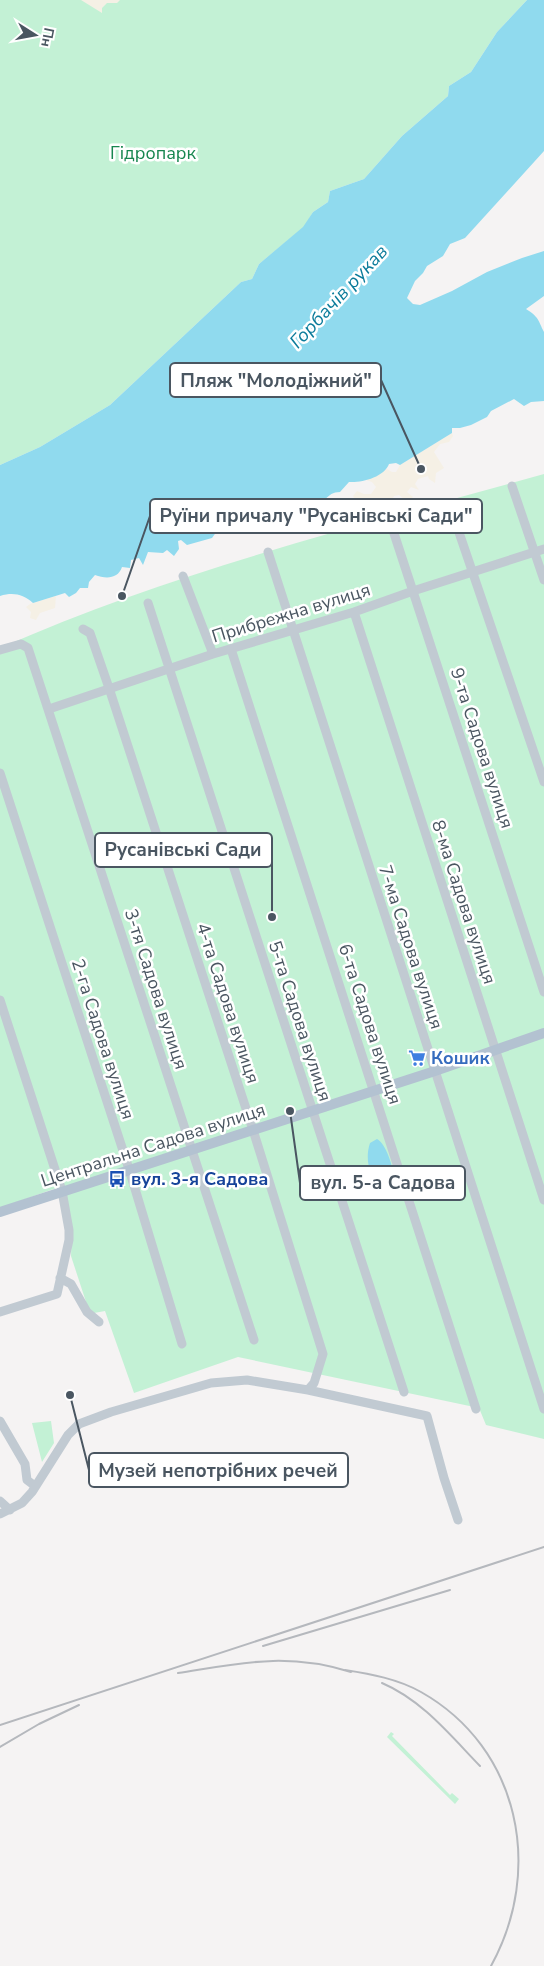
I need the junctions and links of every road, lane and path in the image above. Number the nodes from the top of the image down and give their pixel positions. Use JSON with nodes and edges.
{"nodes":[{"id":1,"x":512,"y":486,"type":"dead end"},
{"id":2,"x":450,"y":503,"type":"dead end"},
{"id":3,"x":388,"y":515,"type":"dead end"},
{"id":4,"x":539,"y":551,"type":"edge"},
{"id":5,"x":268,"y":552,"type":"dead end"},
{"id":6,"x":474,"y":571,"type":"junction"},
{"id":7,"x":183,"y":576,"type":"dead end"},
{"id":8,"x":544,"y":580,"type":"edge"},
{"id":9,"x":413,"y":591,"type":"junction"},
{"id":10,"x":148,"y":602,"type":"dead end"},
{"id":11,"x":354,"y":612,"type":"junction"},
{"id":12,"x":83,"y":629,"type":"dead end"},
{"id":13,"x":292,"y":630,"type":"junction"},
{"id":14,"x":231,"y":649,"type":"junction"},
{"id":15,"x":0,"y":650,"type":"edge"},
{"id":16,"x":213,"y":654,"type":"junction"},
{"id":17,"x":169,"y":668,"type":"junction"},
{"id":18,"x":109,"y":688,"type":"junction"},
{"id":19,"x":48,"y":709,"type":"junction"},
{"id":20,"x":0,"y":773,"type":"edge"},
{"id":21,"x":544,"y":782,"type":"edge"},
{"id":22,"x":544,"y":992,"type":"edge"},
{"id":23,"x":0,"y":1000,"type":"edge"},
{"id":24,"x":544,"y":1033,"type":"edge"},
{"id":25,"x":494,"y":1049,"type":"junction"},
{"id":26,"x":434,"y":1071,"type":"junction"},
{"id":27,"x":375,"y":1091,"type":"junction"},
{"id":28,"x":312,"y":1111,"type":"junction"},
{"id":29,"x":253,"y":1130,"type":"junction"},
{"id":30,"x":191,"y":1150,"type":"junction"},
{"id":31,"x":129,"y":1169,"type":"junction"},
{"id":32,"x":62,"y":1191,"type":"junction"},
{"id":33,"x":544,"y":1200,"type":"edge"},
{"id":34,"x":0,"y":1212,"type":"edge"},
{"id":35,"x":60,"y":1278,"type":"junction"},
{"id":36,"x":0,"y":1312,"type":"edge"},
{"id":37,"x":99,"y":1322,"type":"dead end"},
{"id":38,"x":254,"y":1340,"type":"dead end"},
{"id":39,"x":182,"y":1344,"type":"dead end"},
{"id":40,"x":308,"y":1390,"type":"junction"},
{"id":41,"x":404,"y":1392,"type":"dead end"},
{"id":42,"x":476,"y":1409,"type":"dead end"},
{"id":43,"x":544,"y":1409,"type":"edge"},
{"id":44,"x":0,"y":1421,"type":"edge"},
{"id":45,"x":35,"y":1486,"type":"junction"},
{"id":46,"x":0,"y":1501,"type":"edge"},
{"id":47,"x":10,"y":1510,"type":"junction"},
{"id":48,"x":0,"y":1514,"type":"edge"},
{"id":49,"x":458,"y":1520,"type":"dead end"}],
"edges":[{"from":1,"to":4,"type":"street"},
{"from":2,"to":6,"type":"street"},
{"from":3,"to":9,"type":"street","name":"9-та Садова вулиця"},
{"from":4,"to":6,"type":"street","name":"Прибрежна вулиця"},
{"from":4,"to":8,"type":"street"},
{"from":5,"to":13,"type":"street","name":"7-ма Садова вулиця"},
{"from":6,"to":9,"type":"street","name":"Прибрежна вулиця"},
{"from":6,"to":21,"type":"street"},
{"from":7,"to":16,"type":"street"},
{"from":9,"to":11,"type":"street","name":"Прибрежна вулиця"},
{"from":9,"to":22,"type":"street","name":"9-та Садова вулиця"},
{"from":10,"to":17,"type":"street","name":"5-та Садова вулиця"},
{"from":11,"to":13,"type":"street","name":"Прибрежна вулиця"},
{"from":11,"to":25,"type":"street","name":"8-ма Садова вулиця"},
{"from":12,"to":18,"type":"street","name":"4-та Садова вулиця"},
{"from":13,"to":14,"type":"street","name":"Прибрежна вулиця"},
{"from":13,"to":26,"type":"street","name":"7-ма Садова вулиця"},
{"from":14,"to":16,"type":"street","name":"Прибрежна вулиця"},
{"from":14,"to":27,"type":"street","name":"6-та Садова вулиця"},
{"from":15,"to":19,"type":"street","name":"3-тя Садова вулиця"},
{"from":16,"to":17,"type":"street","name":"Прибрежна вулиця"},
{"from":17,"to":18,"type":"street","name":"Прибрежна вулиця"},
{"from":17,"to":28,"type":"street","name":"5-та Садова вулиця"},
{"from":18,"to":19,"type":"street","name":"Прибрежна вулиця"},
{"from":18,"to":29,"type":"street","name":"4-та Садова вулиця"},
{"from":19,"to":30,"type":"street","name":"3-тя Садова вулиця"},
{"from":20,"to":31,"type":"street","name":"2-га Садова вулиця"},
{"from":23,"to":32,"type":"street"},
{"from":24,"to":25,"type":"main road","name":"Центральна Садова вулиця"},
{"from":25,"to":26,"type":"main road","name":"Центральна Садова вулиця"},
{"from":25,"to":33,"type":"street","name":"8-ма Садова вулиця"},
{"from":26,"to":27,"type":"main road","name":"Центральна Садова вулиця"},
{"from":26,"to":43,"type":"street","name":"7-ма Садова вулиця"},
{"from":27,"to":28,"type":"main road","name":"Центральна Садова вулиця"},
{"from":27,"to":42,"type":"street","name":"6-та Садова вулиця"},
{"from":28,"to":29,"type":"main road","name":"Центральна Садова вулиця"},
{"from":28,"to":41,"type":"street","name":"5-та Садова вулиця"},
{"from":29,"to":30,"type":"main road","name":"Центральна Садова вулиця"},
{"from":29,"to":40,"type":"street","name":"4-та Садова вулиця"},
{"from":30,"to":31,"type":"main road","name":"Центральна Садова вулиця"},
{"from":30,"to":38,"type":"street","name":"3-тя Садова вулиця"},
{"from":31,"to":32,"type":"main road","name":"Центральна Садова вулиця"},
{"from":31,"to":39,"type":"street","name":"2-га Садова вулиця"},
{"from":32,"to":34,"type":"main road","name":"Центральна Садова вулиця"},
{"from":32,"to":35,"type":"street"},
{"from":35,"to":36,"type":"street"},
{"from":35,"to":37,"type":"street"},
{"from":40,"to":45,"type":"street"},
{"from":40,"to":49,"type":"street"},
{"from":44,"to":45,"type":"street"},
{"from":45,"to":47,"type":"street"},
{"from":46,"to":47,"type":"street"},
{"from":47,"to":48,"type":"street"}]}
